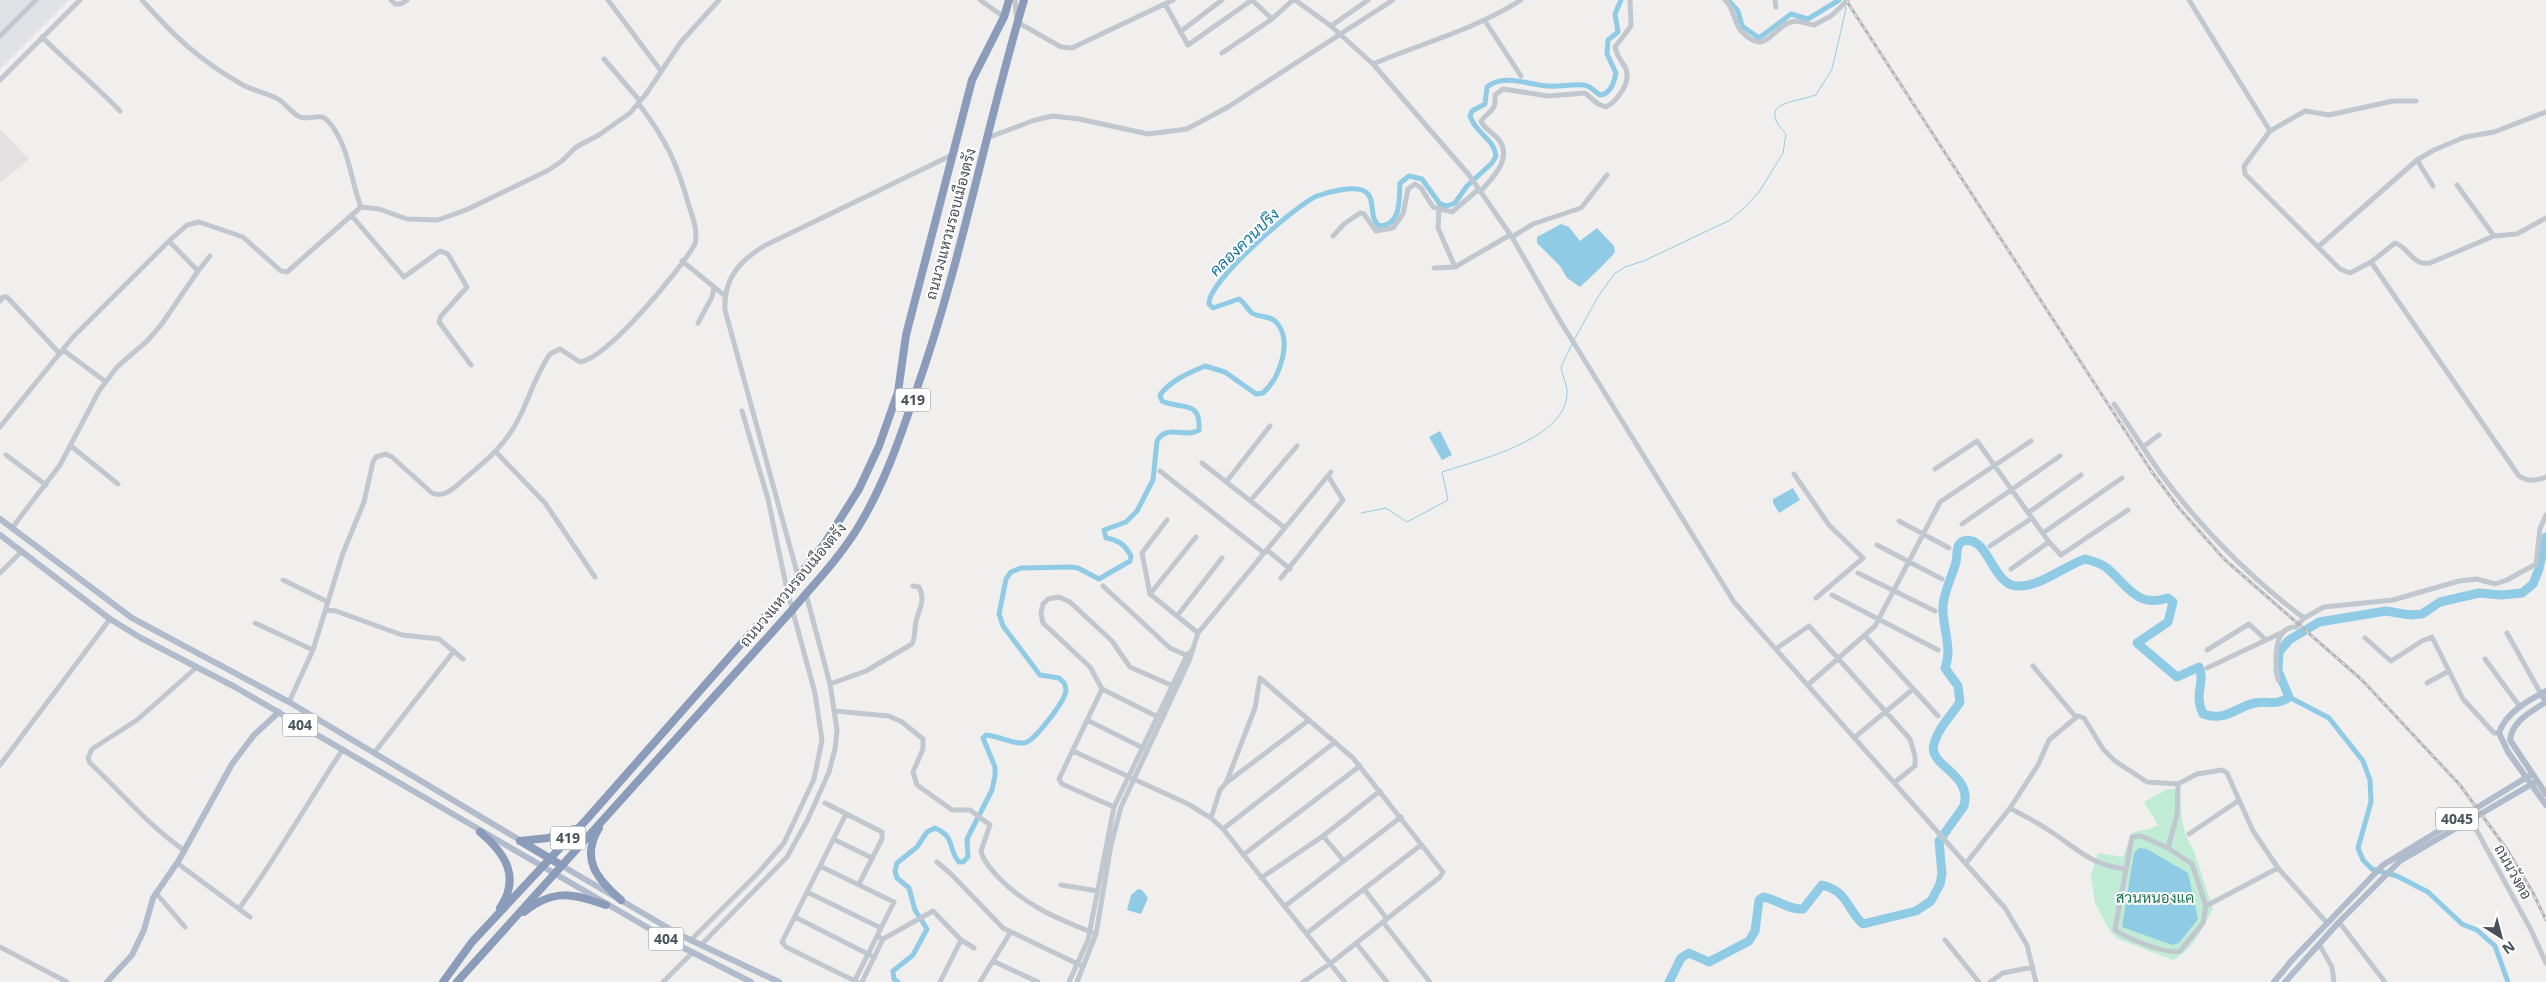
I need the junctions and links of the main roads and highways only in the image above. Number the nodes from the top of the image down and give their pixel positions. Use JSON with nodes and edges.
{"nodes":[{"id":1,"x":1009,"y":0,"type":"edge"},
{"id":2,"x":1024,"y":0,"type":"edge"},
{"id":3,"x":0,"y":518,"type":"edge"},
{"id":4,"x":0,"y":536,"type":"edge"},
{"id":5,"x":29,"y":541,"type":"junction"},
{"id":6,"x":21,"y":552,"type":"junction"},
{"id":7,"x":2544,"y":692,"type":"edge"},
{"id":8,"x":2546,"y":702,"type":"edge"},
{"id":9,"x":278,"y":712,"type":"junction"},
{"id":10,"x":2529,"y":776,"type":"junction"},
{"id":11,"x":2534,"y":783,"type":"junction"},
{"id":12,"x":2546,"y":794,"type":"edge"},
{"id":13,"x":618,"y":802,"type":"junction"},
{"id":14,"x":2546,"y":805,"type":"edge"},
{"id":15,"x":583,"y":822,"type":"junction"},
{"id":16,"x":480,"y":832,"type":"junction"},
{"id":17,"x":520,"y":841,"type":"junction"},
{"id":18,"x":549,"y":858,"type":"junction"},
{"id":19,"x":560,"y":865,"type":"junction"},
{"id":20,"x":541,"y":868,"type":"junction"},
{"id":21,"x":552,"y":874,"type":"junction"},
{"id":22,"x":621,"y":900,"type":"junction"},
{"id":23,"x":606,"y":904,"type":"junction"},
{"id":24,"x":485,"y":928,"type":"junction"},
{"id":25,"x":505,"y":929,"type":"junction"},
{"id":26,"x":691,"y":940,"type":"junction"},
{"id":27,"x":701,"y":945,"type":"junction"},
{"id":28,"x":692,"y":953,"type":"junction"},
{"id":29,"x":107,"y":982,"type":"edge"},
{"id":30,"x":443,"y":982,"type":"edge"},
{"id":31,"x":457,"y":982,"type":"edge"},
{"id":32,"x":751,"y":982,"type":"edge"},
{"id":33,"x":779,"y":982,"type":"edge"},
{"id":34,"x":2274,"y":982,"type":"edge"},
{"id":35,"x":2285,"y":982,"type":"edge"}],
"edges":[{"from":1,"to":15,"type":"highway","name":"ถนนวงแหวนรอบเมืองตรัง","number":"419"},
{"from":2,"to":13,"type":"highway","name":"ถนนวงแหวนรอบเมืองตรัง","number":"419"},
{"from":3,"to":5,"type":"main road","number":"404"},
{"from":4,"to":6,"type":"main road","number":"404"},
{"from":5,"to":6,"type":"main road"},
{"from":5,"to":17,"type":"main road","number":"404"},
{"from":6,"to":9,"type":"main road","number":"404"},
{"from":7,"to":8,"type":"main road"},
{"from":7,"to":10,"type":"main road"},
{"from":8,"to":10,"type":"main road"},
{"from":9,"to":16,"type":"main road","number":"404"},
{"from":9,"to":29,"type":"main road"},
{"from":10,"to":11,"type":"main road"},
{"from":10,"to":34,"type":"main road","number":"4045"},
{"from":11,"to":12,"type":"main road"},
{"from":11,"to":14,"type":"main road"},
{"from":11,"to":35,"type":"main road","number":"4045"},
{"from":13,"to":19,"type":"highway","name":"ถนนวงแหวนรอบเมืองตรัง","number":"419"},
{"from":13,"to":22,"type":"highway"},
{"from":15,"to":17,"type":"highway"},
{"from":15,"to":18,"type":"highway","name":"ถนนวงแหวนรอบเมืองตรัง","number":"419"},
{"from":16,"to":20,"type":"main road","number":"404"},
{"from":16,"to":24,"type":"highway"},
{"from":17,"to":18,"type":"highway","number":"404"},
{"from":18,"to":19,"type":"highway","number":"404"},
{"from":18,"to":20,"type":"highway","name":"ถนนวงแหวนรอบเมืองตรัง","number":"419"},
{"from":19,"to":21,"type":"highway","name":"ถนนวงแหวนรอบเมืองตรัง","number":"419"},
{"from":19,"to":22,"type":"main road","number":"404"},
{"from":20,"to":21,"type":"main road","number":"404"},
{"from":20,"to":24,"type":"highway","name":"ถนนวงแหวนรอบเมืองตรัง","number":"419"},
{"from":21,"to":23,"type":"main road","number":"404"},
{"from":21,"to":25,"type":"highway","name":"ถนนวงแหวนรอบเมืองตรัง","number":"419"},
{"from":22,"to":26,"type":"main road","number":"404"},
{"from":23,"to":25,"type":"highway"},
{"from":23,"to":28,"type":"main road","number":"404"},
{"from":24,"to":30,"type":"highway","name":"ถนนวงแหวนรอบเมืองตรัง","number":"419"},
{"from":25,"to":31,"type":"highway","name":"ถนนวงแหวนรอบเมืองตรัง","number":"419"},
{"from":26,"to":27,"type":"main road","number":"404"},
{"from":26,"to":28,"type":"main road"},
{"from":27,"to":28,"type":"main road"},
{"from":27,"to":33,"type":"main road","number":"404"},
{"from":28,"to":32,"type":"main road","number":"404"}]}
